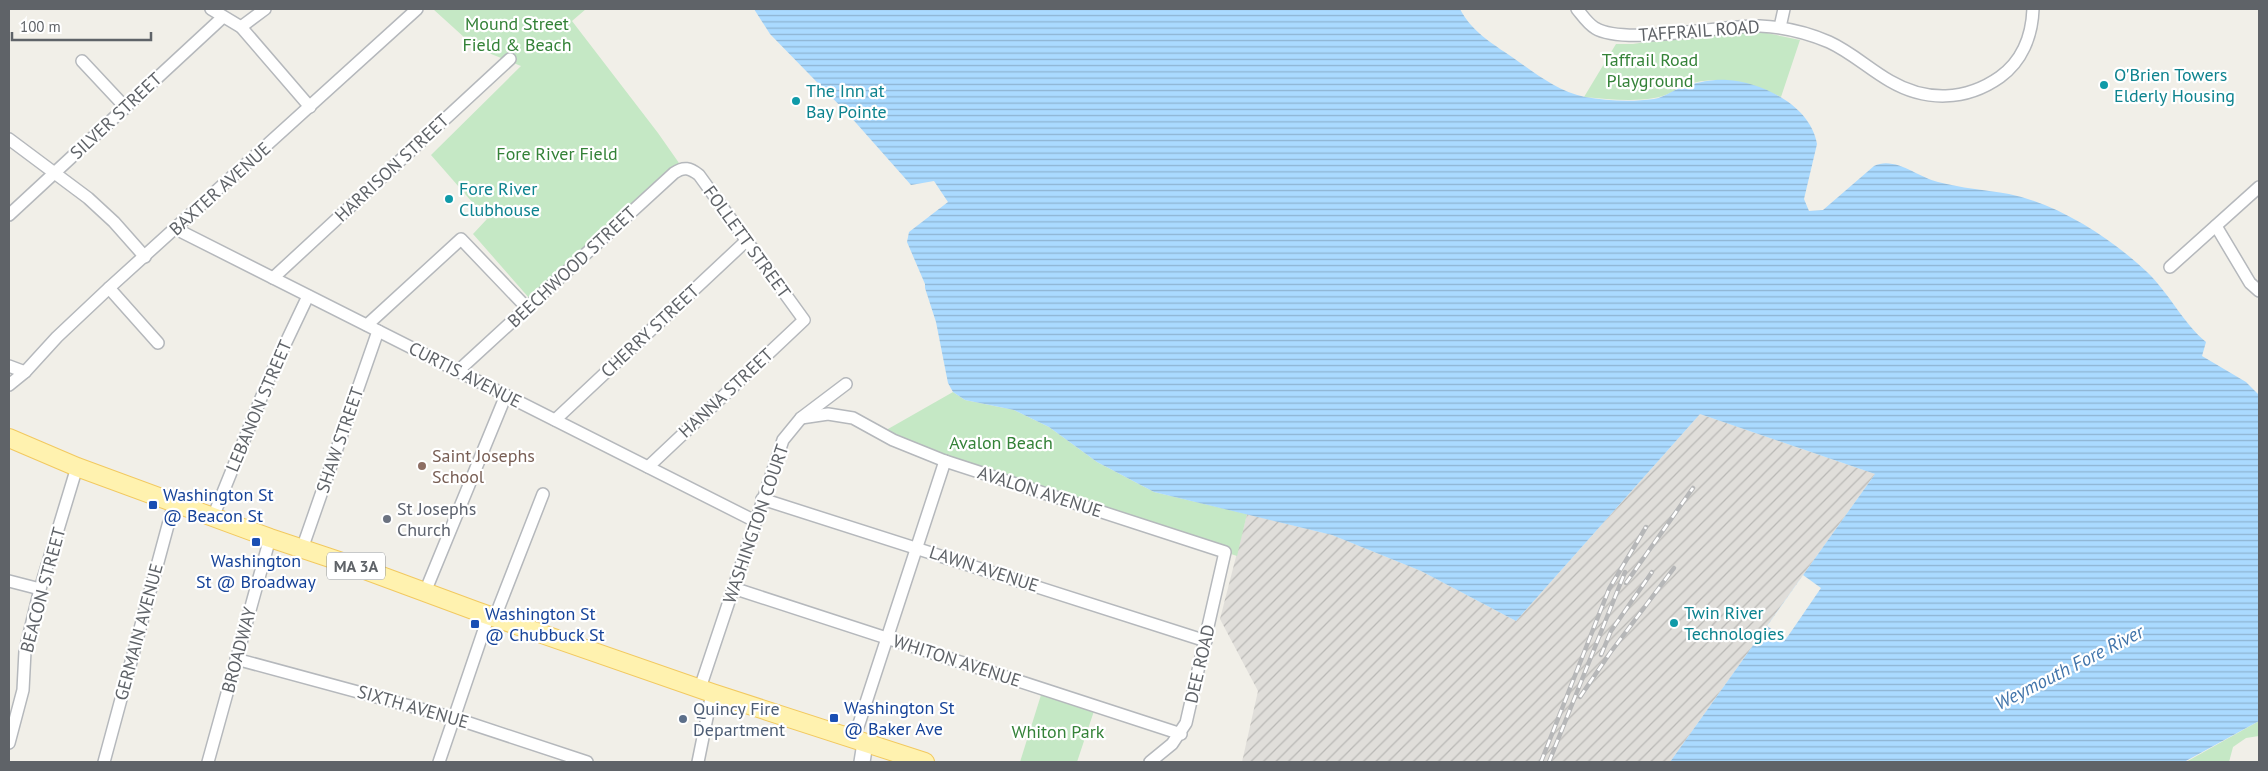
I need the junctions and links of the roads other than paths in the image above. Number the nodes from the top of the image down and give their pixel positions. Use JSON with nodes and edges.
{"nodes":[{"id":1,"x":211,"y":9,"type":"edge"},
{"id":2,"x":265,"y":9,"type":"edge"},
{"id":3,"x":417,"y":9,"type":"edge"},
{"id":4,"x":1577,"y":9,"type":"edge"},
{"id":5,"x":1784,"y":9,"type":"edge"},
{"id":6,"x":2034,"y":9,"type":"edge"},
{"id":7,"x":223,"y":17,"type":"junction"},
{"id":8,"x":241,"y":27,"type":"junction"},
{"id":9,"x":1780,"y":27,"type":"junction"},
{"id":10,"x":510,"y":59,"type":"dead end"},
{"id":11,"x":82,"y":61,"type":"dead end"},
{"id":12,"x":310,"y":107,"type":"junction"},
{"id":13,"x":126,"y":108,"type":"junction"},
{"id":14,"x":9,"y":139,"type":"edge"},
{"id":15,"x":687,"y":168,"type":"joint"},
{"id":16,"x":54,"y":174,"type":"junction"},
{"id":17,"x":2259,"y":187,"type":"edge"},
{"id":18,"x":9,"y":215,"type":"edge"},
{"id":19,"x":2216,"y":226,"type":"junction"},
{"id":20,"x":176,"y":229,"type":"junction"},
{"id":21,"x":746,"y":241,"type":"junction"},
{"id":22,"x":145,"y":257,"type":"junction"},
{"id":23,"x":2170,"y":267,"type":"dead end"},
{"id":24,"x":273,"y":278,"type":"junction"},
{"id":25,"x":109,"y":288,"type":"junction"},
{"id":26,"x":2259,"y":291,"type":"edge"},
{"id":27,"x":308,"y":296,"type":"junction"},
{"id":28,"x":527,"y":308,"type":"junction"},
{"id":29,"x":804,"y":320,"type":"joint"},
{"id":30,"x":367,"y":326,"type":"junction"},
{"id":31,"x":378,"y":331,"type":"junction"},
{"id":32,"x":158,"y":343,"type":"dead end"},
{"id":33,"x":9,"y":366,"type":"edge"},
{"id":34,"x":458,"y":371,"type":"junction"},
{"id":35,"x":25,"y":372,"type":"junction"},
{"id":36,"x":846,"y":384,"type":"dead end"},
{"id":37,"x":9,"y":385,"type":"edge"},
{"id":38,"x":506,"y":395,"type":"junction"},
{"id":39,"x":801,"y":418,"type":"junction"},
{"id":40,"x":555,"y":420,"type":"junction"},
{"id":41,"x":9,"y":438,"type":"edge"},
{"id":42,"x":945,"y":461,"type":"junction"},
{"id":43,"x":77,"y":467,"type":"junction"},
{"id":44,"x":648,"y":467,"type":"junction"},
{"id":45,"x":543,"y":494,"type":"dead end"},
{"id":46,"x":762,"y":499,"type":"junction"},
{"id":47,"x":174,"y":503,"type":"junction"},
{"id":48,"x":214,"y":517,"type":"junction"},
{"id":49,"x":755,"y":521,"type":"junction"},
{"id":50,"x":270,"y":538,"type":"junction"},
{"id":51,"x":917,"y":547,"type":"junction"},
{"id":52,"x":302,"y":549,"type":"junction"},
{"id":53,"x":1225,"y":552,"type":"joint"},
{"id":54,"x":9,"y":581,"type":"edge"},
{"id":55,"x":733,"y":588,"type":"junction"},
{"id":56,"x":40,"y":589,"type":"junction"},
{"id":57,"x":425,"y":592,"type":"junction"},
{"id":58,"x":492,"y":616,"type":"junction"},
{"id":59,"x":887,"y":639,"type":"junction"},
{"id":60,"x":1206,"y":641,"type":"junction"},
{"id":61,"x":236,"y":659,"type":"junction"},
{"id":62,"x":706,"y":690,"type":"junction"},
{"id":63,"x":454,"y":718,"type":"junction"},
{"id":64,"x":1181,"y":734,"type":"junction"},
{"id":65,"x":860,"y":741,"type":"junction"},
{"id":66,"x":9,"y":743,"type":"edge"},
{"id":67,"x":104,"y":762,"type":"edge"},
{"id":68,"x":208,"y":762,"type":"edge"},
{"id":69,"x":439,"y":762,"type":"edge"},
{"id":70,"x":587,"y":762,"type":"edge"},
{"id":71,"x":698,"y":762,"type":"edge"},
{"id":72,"x":862,"y":762,"type":"edge"},
{"id":73,"x":924,"y":762,"type":"edge"},
{"id":74,"x":1150,"y":762,"type":"edge"}],
"edges":[{"from":1,"to":7,"type":"street"},
{"from":2,"to":8,"type":"street"},
{"from":3,"to":12,"type":"street","name":"BAXTER AVENUE"},
{"from":4,"to":9,"type":"street","name":"TAFFRAIL ROAD"},
{"from":5,"to":9,"type":"street"},
{"from":6,"to":9,"type":"street","name":"TAFFRAIL ROAD"},
{"from":7,"to":8,"type":"street"},
{"from":7,"to":13,"type":"street","name":"SILVER STREET"},
{"from":8,"to":12,"type":"street"},
{"from":10,"to":24,"type":"street","name":"HARRISON STREET"},
{"from":11,"to":13,"type":"street"},
{"from":12,"to":20,"type":"street","name":"BAXTER AVENUE"},
{"from":13,"to":16,"type":"street","name":"SILVER STREET"},
{"from":14,"to":16,"type":"street"},
{"from":15,"to":21,"type":"street","name":"FOLLETT STREET"},
{"from":15,"to":28,"type":"street","name":"BEECHWOOD STREET"},
{"from":16,"to":18,"type":"street","name":"SILVER STREET"},
{"from":16,"to":22,"type":"street"},
{"from":17,"to":19,"type":"street"},
{"from":19,"to":23,"type":"street"},
{"from":19,"to":26,"type":"street"},
{"from":20,"to":22,"type":"street","name":"BAXTER AVENUE"},
{"from":20,"to":24,"type":"street","name":"CURTIS AVENUE"},
{"from":21,"to":29,"type":"street","name":"FOLLETT STREET"},
{"from":21,"to":40,"type":"street","name":"CHERRY STREET"},
{"from":22,"to":25,"type":"street","name":"BAXTER AVENUE"},
{"from":24,"to":27,"type":"street","name":"CURTIS AVENUE"},
{"from":25,"to":32,"type":"street"},
{"from":25,"to":35,"type":"street","name":"BAXTER AVENUE"},
{"from":27,"to":30,"type":"street","name":"CURTIS AVENUE"},
{"from":27,"to":48,"type":"street","name":"LEBANON STREET"},
{"from":28,"to":30,"type":"street"},
{"from":28,"to":34,"type":"street","name":"BEECHWOOD STREET"},
{"from":29,"to":44,"type":"street","name":"HANNA STREET"},
{"from":30,"to":31,"type":"street","name":"CURTIS AVENUE"},
{"from":31,"to":34,"type":"street","name":"CURTIS AVENUE"},
{"from":31,"to":52,"type":"street","name":"SHAW STREET"},
{"from":33,"to":35,"type":"street"},
{"from":34,"to":38,"type":"street","name":"CURTIS AVENUE"},
{"from":35,"to":37,"type":"street","name":"BAXTER AVENUE"},
{"from":36,"to":39,"type":"street","name":"WASHINGTON COURT"},
{"from":38,"to":40,"type":"street","name":"CURTIS AVENUE"},
{"from":38,"to":57,"type":"street"},
{"from":39,"to":42,"type":"street","name":"AVALON AVENUE"},
{"from":39,"to":46,"type":"street","name":"WASHINGTON COURT"},
{"from":40,"to":44,"type":"street","name":"CURTIS AVENUE"},
{"from":41,"to":43,"type":"main road","number":"MA 3A"},
{"from":42,"to":51,"type":"street"},
{"from":42,"to":53,"type":"street","name":"AVALON AVENUE"},
{"from":43,"to":47,"type":"main road","number":"MA 3A"},
{"from":43,"to":56,"type":"street","name":"BEACON STREET"},
{"from":44,"to":49,"type":"street","name":"CURTIS AVENUE"},
{"from":45,"to":58,"type":"street"},
{"from":46,"to":49,"type":"street","name":"WASHINGTON COURT"},
{"from":46,"to":51,"type":"street","name":"LAWN AVENUE"},
{"from":47,"to":48,"type":"main road","number":"MA 3A"},
{"from":47,"to":67,"type":"street","name":"GERMAIN AVENUE"},
{"from":48,"to":50,"type":"main road","number":"MA 3A"},
{"from":49,"to":55,"type":"street","name":"WASHINGTON COURT"},
{"from":50,"to":52,"type":"main road","number":"MA 3A"},
{"from":50,"to":61,"type":"street","name":"BROADWAY"},
{"from":51,"to":59,"type":"street"},
{"from":51,"to":60,"type":"street","name":"LAWN AVENUE"},
{"from":52,"to":57,"type":"main road","number":"MA 3A"},
{"from":53,"to":60,"type":"street","name":"DEE ROAD"},
{"from":54,"to":56,"type":"street"},
{"from":55,"to":59,"type":"street","name":"WHITON AVENUE"},
{"from":55,"to":62,"type":"street","name":"WASHINGTON COURT"},
{"from":56,"to":66,"type":"street","name":"BEACON STREET"},
{"from":57,"to":58,"type":"main road","number":"MA 3A"},
{"from":58,"to":62,"type":"main road","number":"MA 3A"},
{"from":58,"to":63,"type":"street"},
{"from":59,"to":64,"type":"street","name":"WHITON AVENUE"},
{"from":59,"to":65,"type":"street"},
{"from":60,"to":64,"type":"street","name":"DEE ROAD"},
{"from":61,"to":63,"type":"street","name":"SIXTH AVENUE"},
{"from":61,"to":68,"type":"street","name":"BROADWAY"},
{"from":62,"to":65,"type":"main road","number":"MA 3A"},
{"from":62,"to":71,"type":"street","name":"WASHINGTON COURT"},
{"from":63,"to":69,"type":"street"},
{"from":63,"to":70,"type":"street","name":"SIXTH AVENUE"},
{"from":64,"to":74,"type":"street","name":"DEE ROAD"},
{"from":65,"to":72,"type":"main road"},
{"from":65,"to":73,"type":"main road","number":"MA 3A"}]}
